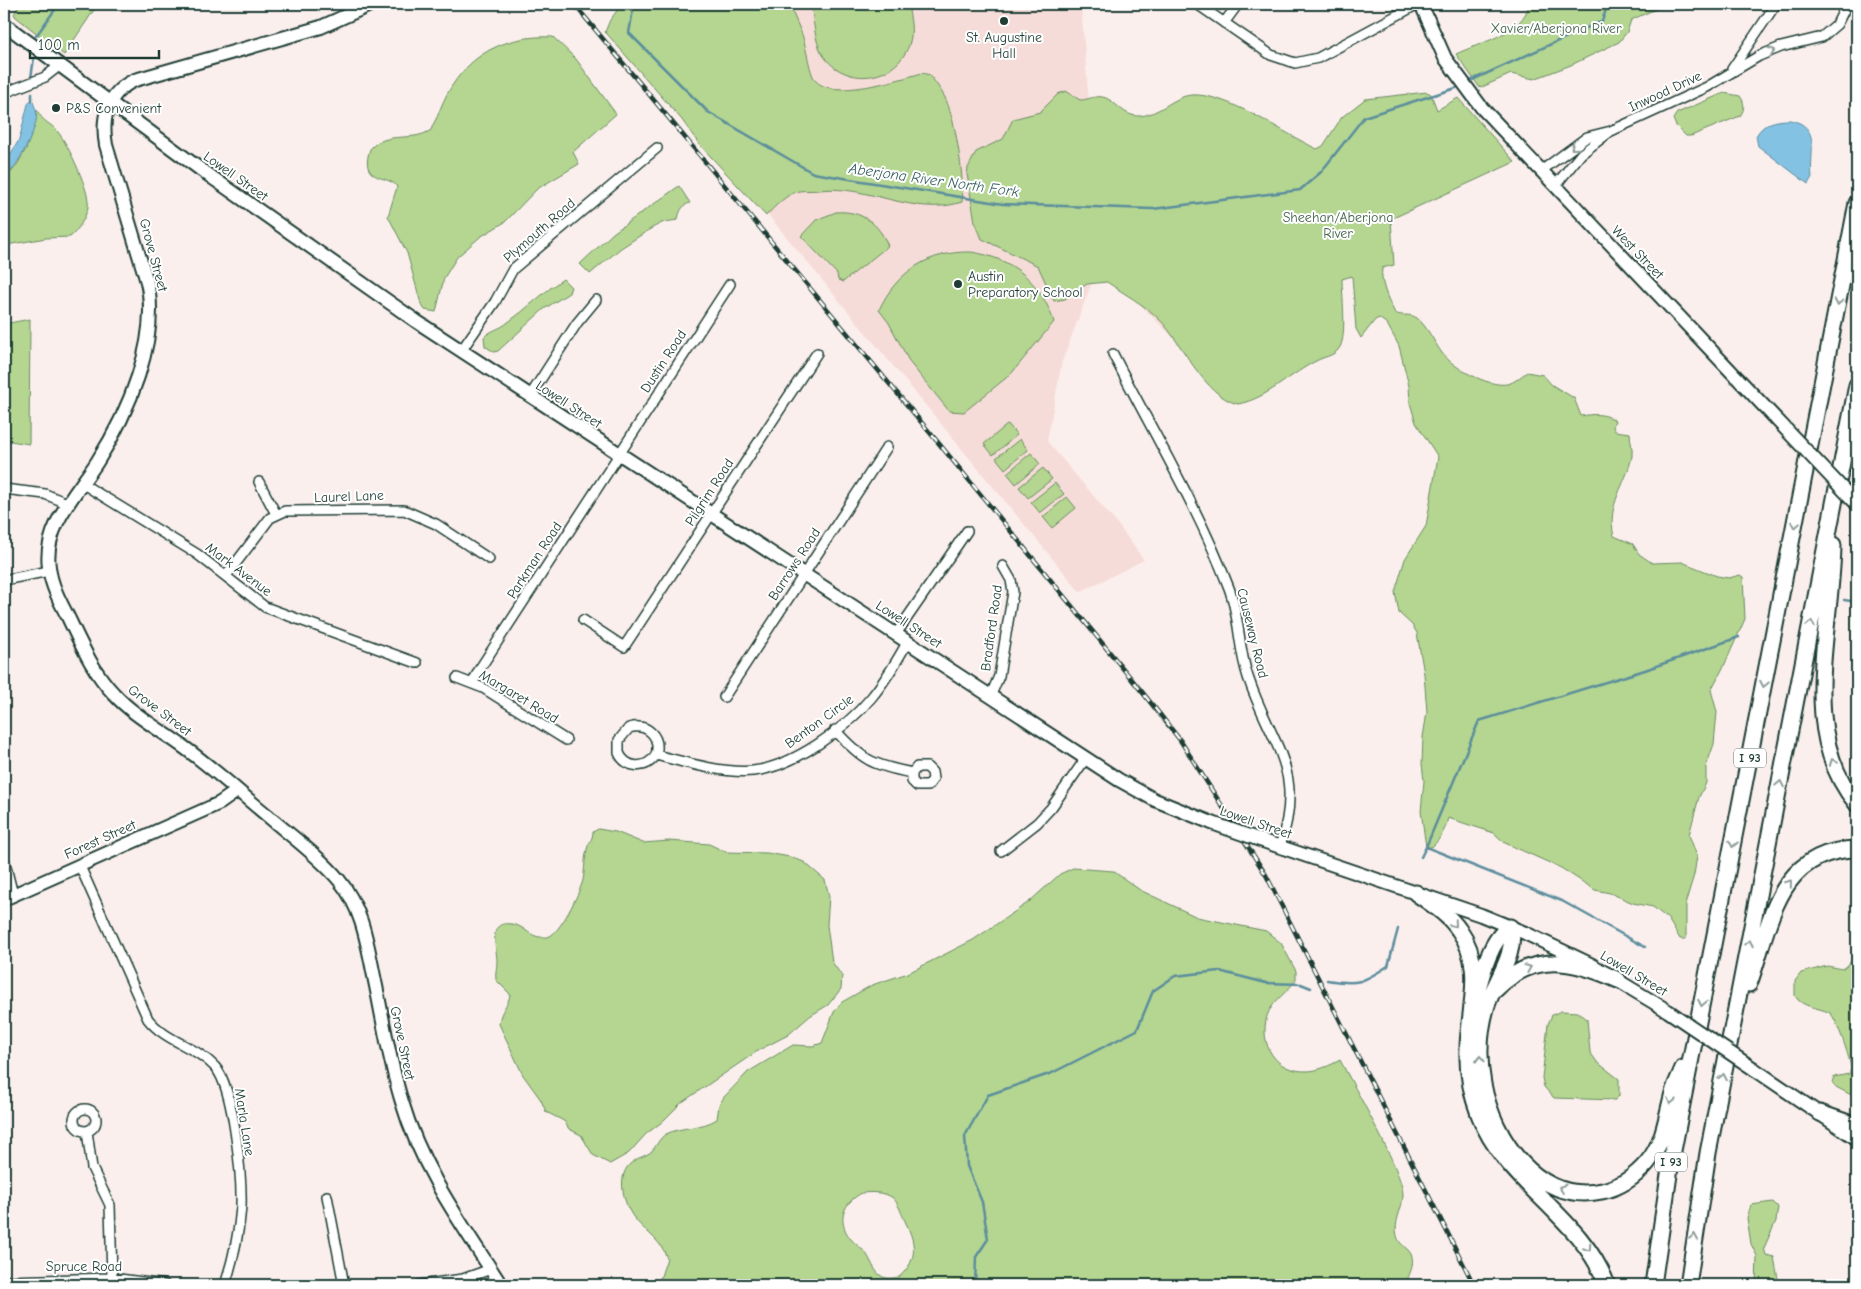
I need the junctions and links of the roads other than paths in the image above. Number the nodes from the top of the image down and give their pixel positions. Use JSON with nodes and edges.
{"nodes":[{"id":1,"x":372,"y":4,"type":"edge"},
{"id":2,"x":1197,"y":4,"type":"edge"},
{"id":3,"x":1238,"y":4,"type":"edge"},
{"id":4,"x":1419,"y":4,"type":"edge"},
{"id":5,"x":1776,"y":4,"type":"edge"},
{"id":6,"x":1847,"y":4,"type":"edge"},
{"id":7,"x":1224,"y":23,"type":"junction"},
{"id":8,"x":4,"y":24,"type":"edge"},
{"id":9,"x":59,"y":66,"type":"junction"},
{"id":10,"x":1729,"y":73,"type":"junction"},
{"id":11,"x":4,"y":93,"type":"edge"},
{"id":12,"x":109,"y":103,"type":"junction"},
{"id":13,"x":1611,"y":131,"type":"junction"},
{"id":14,"x":656,"y":148,"type":"dead end"},
{"id":15,"x":1541,"y":171,"type":"junction"},
{"id":16,"x":1555,"y":186,"type":"junction"},
{"id":17,"x":1857,"y":203,"type":"edge"},
{"id":18,"x":730,"y":284,"type":"dead end"},
{"id":19,"x":596,"y":300,"type":"dead end"},
{"id":20,"x":461,"y":351,"type":"junction"},
{"id":21,"x":817,"y":352,"type":"dead end"},
{"id":22,"x":1113,"y":354,"type":"dead end"},
{"id":23,"x":1857,"y":385,"type":"edge"},
{"id":24,"x":530,"y":396,"type":"junction"},
{"id":25,"x":887,"y":447,"type":"dead end"},
{"id":26,"x":619,"y":454,"type":"junction"},
{"id":27,"x":259,"y":482,"type":"dead end"},
{"id":28,"x":83,"y":484,"type":"junction"},
{"id":29,"x":4,"y":489,"type":"edge"},
{"id":30,"x":69,"y":504,"type":"junction"},
{"id":31,"x":1834,"y":504,"type":"junction"},
{"id":32,"x":1857,"y":504,"type":"edge"},
{"id":33,"x":276,"y":514,"type":"junction"},
{"id":34,"x":712,"y":514,"type":"junction"},
{"id":35,"x":967,"y":531,"type":"dead end"},
{"id":36,"x":489,"y":560,"type":"dead end"},
{"id":37,"x":1003,"y":566,"type":"dead end"},
{"id":38,"x":49,"y":571,"type":"junction"},
{"id":39,"x":804,"y":574,"type":"junction"},
{"id":40,"x":226,"y":576,"type":"junction"},
{"id":41,"x":4,"y":580,"type":"edge"},
{"id":42,"x":583,"y":620,"type":"dead end"},
{"id":43,"x":896,"y":634,"type":"junction"},
{"id":44,"x":908,"y":642,"type":"junction"},
{"id":45,"x":418,"y":663,"type":"dead end"},
{"id":46,"x":457,"y":678,"type":"dead end"},
{"id":47,"x":473,"y":682,"type":"junction"},
{"id":48,"x":991,"y":695,"type":"junction"},
{"id":49,"x":724,"y":697,"type":"dead end"},
{"id":50,"x":835,"y":730,"type":"junction"},
{"id":51,"x":566,"y":740,"type":"dead end"},
{"id":52,"x":656,"y":754,"type":"junction"},
{"id":53,"x":1086,"y":758,"type":"junction"},
{"id":54,"x":912,"y":774,"type":"dead end"},
{"id":55,"x":226,"y":781,"type":"junction"},
{"id":56,"x":238,"y":791,"type":"junction"},
{"id":57,"x":1857,"y":804,"type":"edge"},
{"id":58,"x":208,"y":806,"type":"junction"},
{"id":59,"x":1280,"y":846,"type":"junction"},
{"id":60,"x":1857,"y":849,"type":"edge"},
{"id":61,"x":1001,"y":852,"type":"dead end"},
{"id":62,"x":4,"y":859,"type":"edge"},
{"id":63,"x":79,"y":864,"type":"junction"},
{"id":64,"x":1416,"y":893,"type":"junction"},
{"id":65,"x":8,"y":897,"type":"edge"},
{"id":66,"x":1510,"y":927,"type":"junction"},
{"id":67,"x":1618,"y":980,"type":"junction"},
{"id":68,"x":1490,"y":997,"type":"junction"},
{"id":69,"x":1472,"y":1014,"type":"junction"},
{"id":70,"x":1733,"y":1025,"type":"junction"},
{"id":71,"x":1696,"y":1039,"type":"junction"},
{"id":72,"x":1820,"y":1113,"type":"junction"},
{"id":73,"x":1857,"y":1126,"type":"edge"},
{"id":74,"x":87,"y":1131,"type":"dead end"},
{"id":75,"x":1857,"y":1139,"type":"edge"},
{"id":76,"x":327,"y":1196,"type":"dead end"},
{"id":77,"x":491,"y":1269,"type":"junction"},
{"id":78,"x":112,"y":1278,"type":"junction"},
{"id":79,"x":4,"y":1280,"type":"edge"},
{"id":80,"x":165,"y":1285,"type":"edge"},
{"id":81,"x":225,"y":1285,"type":"edge"},
{"id":82,"x":344,"y":1285,"type":"edge"},
{"id":83,"x":420,"y":1285,"type":"edge"},
{"id":84,"x":501,"y":1285,"type":"edge"},
{"id":85,"x":1607,"y":1285,"type":"edge"},
{"id":86,"x":1653,"y":1285,"type":"edge"},
{"id":87,"x":1688,"y":1285,"type":"edge"}],
"edges":[{"from":1,"to":12,"type":"main road"},
{"from":2,"to":7,"type":"street"},
{"from":3,"to":7,"type":"street"},
{"from":4,"to":7,"type":"street"},
{"from":4,"to":15,"type":"main road","name":"West Street"},
{"from":5,"to":10,"type":"street","name":"Inwood Drive"},
{"from":10,"to":6,"type":"street","name":"Inwood Drive","one_way":true},
{"from":8,"to":9,"type":"main road","name":"Lowell Street"},
{"from":9,"to":11,"type":"street"},
{"from":9,"to":12,"type":"main road","name":"Lowell Street"},
{"from":10,"to":13,"type":"street","name":"Inwood Drive"},
{"from":12,"to":20,"type":"main road","name":"Lowell Street"},
{"from":12,"to":28,"type":"main road","name":"Grove Street"},
{"from":13,"to":15,"type":"street","name":"Inwood Drive","one_way":true},
{"from":13,"to":16,"type":"street","name":"Inwood Drive"},
{"from":14,"to":20,"type":"street","name":"Plymouth Road"},
{"from":15,"to":16,"type":"main road","name":"West Street"},
{"from":16,"to":32,"type":"main road","name":"West Street","bridge":true},
{"from":17,"to":71,"type":"highway","number":"I 93","one_way":true},
{"from":18,"to":26,"type":"street","name":"Dustin Road"},
{"from":19,"to":24,"type":"street"},
{"from":20,"to":24,"type":"main road","name":"Lowell Street"},
{"from":21,"to":34,"type":"street","name":"Pilgrim Road"},
{"from":22,"to":59,"type":"street","name":"Causeway Road"},
{"from":23,"to":31,"type":"highway","number":"I 93"},
{"from":24,"to":26,"type":"main road","name":"Lowell Street"},
{"from":25,"to":39,"type":"street","name":"Barrows Road"},
{"from":26,"to":34,"type":"main road","name":"Lowell Street"},
{"from":26,"to":47,"type":"street","name":"Parkman Road"},
{"from":27,"to":33,"type":"street"},
{"from":28,"to":30,"type":"main road","name":"Grove Street"},
{"from":28,"to":40,"type":"street","name":"Mark Avenue"},
{"from":29,"to":30,"type":"street"},
{"from":30,"to":38,"type":"main road","name":"Grove Street"},
{"from":57,"to":31,"type":"highway","one_way":true},
{"from":70,"to":31,"type":"highway","number":"I 93","one_way":true},
{"from":33,"to":36,"type":"street","name":"Laurel Lane"},
{"from":33,"to":40,"type":"street"},
{"from":34,"to":39,"type":"main road","name":"Lowell Street"},
{"from":34,"to":42,"type":"street","name":"Pilgrim Road"},
{"from":35,"to":43,"type":"street"},
{"from":37,"to":48,"type":"street","name":"Bradford Road"},
{"from":38,"to":41,"type":"street"},
{"from":38,"to":55,"type":"main road","name":"Grove Street"},
{"from":39,"to":43,"type":"main road","name":"Lowell Street"},
{"from":39,"to":49,"type":"street","name":"Barrows Road"},
{"from":40,"to":45,"type":"street","name":"Mark Avenue"},
{"from":43,"to":44,"type":"main road","name":"Lowell Street"},
{"from":44,"to":48,"type":"main road","name":"Lowell Street"},
{"from":44,"to":50,"type":"street","name":"Benton Circle"},
{"from":46,"to":47,"type":"street","name":"Margaret Road"},
{"from":47,"to":51,"type":"street","name":"Margaret Road"},
{"from":48,"to":53,"type":"main road","name":"Lowell Street"},
{"from":50,"to":52,"type":"street","name":"Benton Circle"},
{"from":50,"to":54,"type":"street"},
{"from":52,"to":52,"type":"street"},
{"from":53,"to":59,"type":"main road","name":"Lowell Street","bridge":true},
{"from":53,"to":61,"type":"street"},
{"from":55,"to":56,"type":"main road","name":"Grove Street"},
{"from":55,"to":58,"type":"main road","name":"Forest Street"},
{"from":56,"to":58,"type":"main road","name":"Forest Street"},
{"from":56,"to":77,"type":"main road","name":"Grove Street"},
{"from":58,"to":63,"type":"main road","name":"Forest Street"},
{"from":59,"to":64,"type":"main road","name":"Lowell Street"},
{"from":70,"to":60,"type":"highway","one_way":true},
{"from":62,"to":65,"type":"street"},
{"from":63,"to":65,"type":"main road","name":"Forest Street"},
{"from":63,"to":81,"type":"street","name":"Marla Lane"},
{"from":64,"to":66,"type":"main road","name":"Lowell Street"},
{"from":64,"to":69,"type":"highway","one_way":true},
{"from":66,"to":67,"type":"main road","name":"Lowell Street"},
{"from":66,"to":68,"type":"highway"},
{"from":66,"to":69,"type":"highway"},
{"from":68,"to":67,"type":"highway","one_way":true},
{"from":67,"to":72,"type":"main road","name":"Lowell Street","bridge":true},
{"from":71,"to":68,"type":"highway","one_way":true},
{"from":69,"to":85,"type":"highway","one_way":true},
{"from":87,"to":70,"type":"highway","number":"I 93","one_way":true},
{"from":71,"to":86,"type":"highway","number":"I 93"},
{"from":72,"to":73,"type":"highway"},
{"from":72,"to":75,"type":"main road","name":"Lowell Street"},
{"from":74,"to":78,"type":"street"},
{"from":76,"to":82,"type":"street"},
{"from":77,"to":83,"type":"street"},
{"from":77,"to":84,"type":"main road","name":"Grove Street"},
{"from":78,"to":79,"type":"street","name":"Spruce Road"},
{"from":78,"to":80,"type":"street","name":"Spruce Road"}]}
